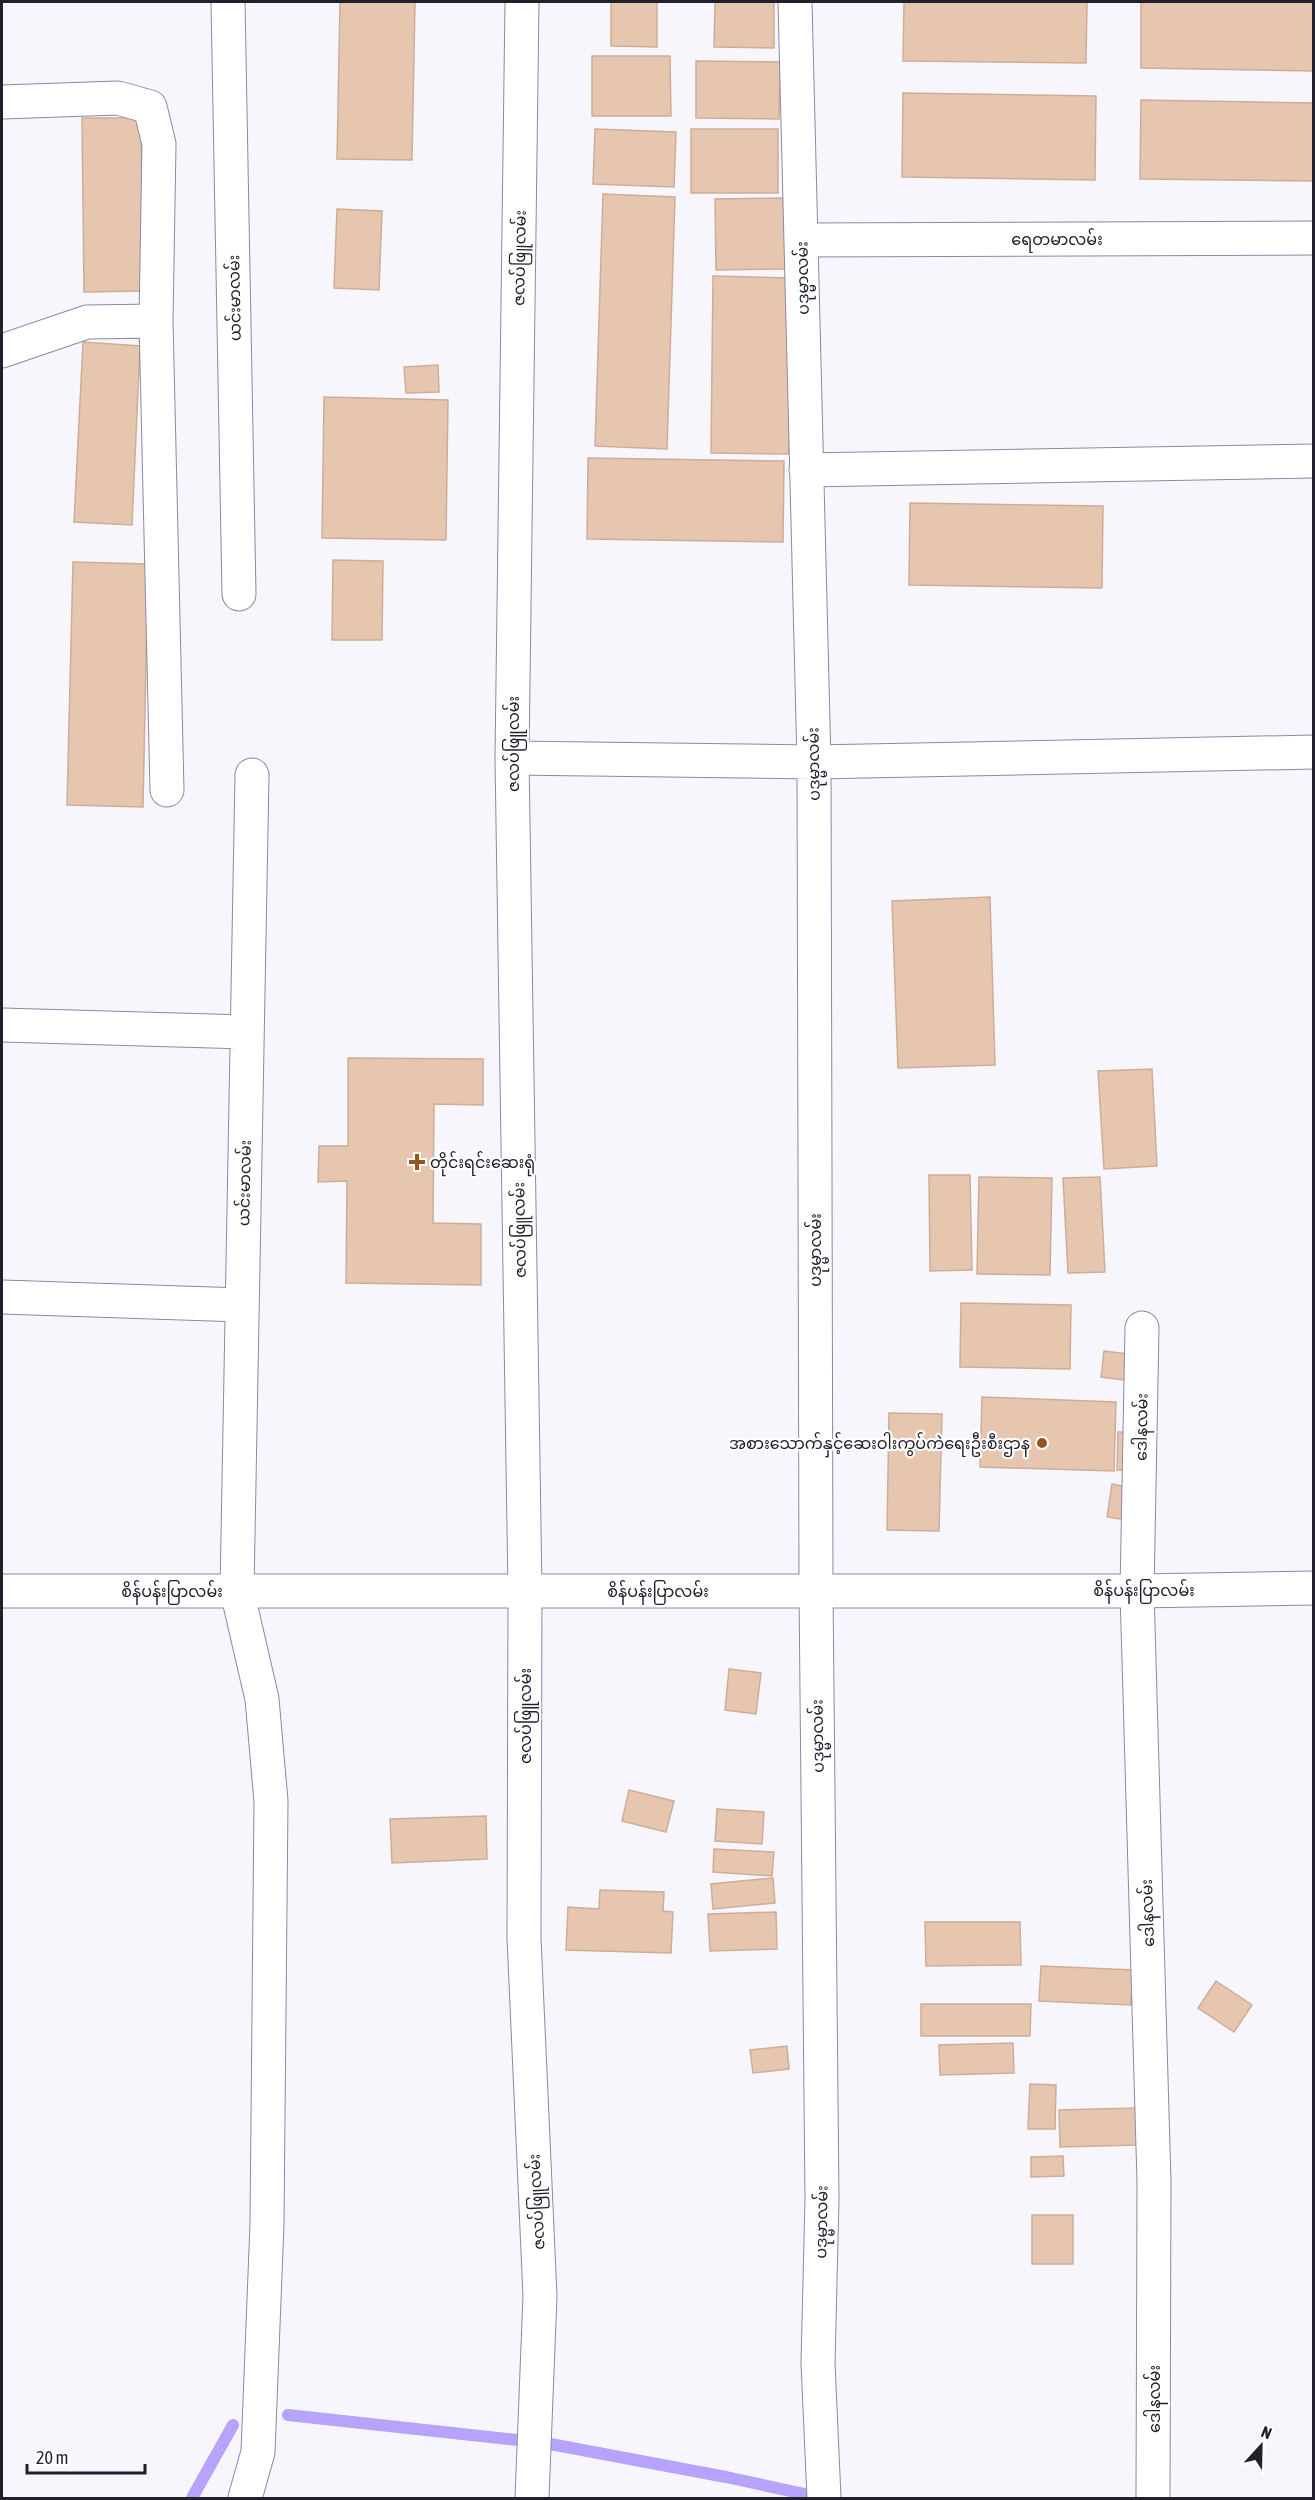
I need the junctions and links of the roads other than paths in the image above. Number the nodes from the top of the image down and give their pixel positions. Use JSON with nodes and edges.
{"nodes":[{"id":1,"x":228,"y":2,"type":"edge"},
{"id":2,"x":522,"y":2,"type":"edge"},
{"id":3,"x":795,"y":2,"type":"edge"},
{"id":4,"x":2,"y":102,"type":"edge"},
{"id":5,"x":1314,"y":238,"type":"edge"},
{"id":6,"x":801,"y":240,"type":"junction"},
{"id":7,"x":156,"y":321,"type":"junction"},
{"id":8,"x":2,"y":351,"type":"edge"},
{"id":9,"x":1314,"y":461,"type":"edge"},
{"id":10,"x":806,"y":470,"type":"junction"},
{"id":11,"x":239,"y":594,"type":"dead end"},
{"id":12,"x":1314,"y":752,"type":"edge"},
{"id":13,"x":512,"y":758,"type":"junction"},
{"id":14,"x":814,"y":762,"type":"junction"},
{"id":15,"x":252,"y":775,"type":"dead end"},
{"id":16,"x":167,"y":790,"type":"dead end"},
{"id":17,"x":2,"y":1025,"type":"edge"},
{"id":18,"x":247,"y":1032,"type":"junction"},
{"id":19,"x":2,"y":1298,"type":"edge"},
{"id":20,"x":242,"y":1305,"type":"junction"},
{"id":21,"x":1143,"y":1328,"type":"dead end"},
{"id":22,"x":1314,"y":1588,"type":"edge"},
{"id":23,"x":816,"y":1590,"type":"junction"},
{"id":24,"x":2,"y":1591,"type":"edge"},
{"id":25,"x":237,"y":1591,"type":"junction"},
{"id":26,"x":525,"y":1591,"type":"junction"},
{"id":27,"x":1137,"y":1591,"type":"junction"},
{"id":28,"x":246,"y":2499,"type":"edge"},
{"id":29,"x":532,"y":2499,"type":"edge"},
{"id":30,"x":824,"y":2499,"type":"edge"},
{"id":31,"x":1154,"y":2499,"type":"edge"}],
"edges":[{"from":1,"to":11,"type":"street","name":"ယင်းမာလမ်း"},
{"from":2,"to":13,"type":"street","name":"ဇလပ်ဖြူလမ်း"},
{"from":3,"to":6,"type":"street","name":"ပဒုမ္မာလမ်း"},
{"from":4,"to":7,"type":"street"},
{"from":5,"to":6,"type":"street","name":"ရေတမာလမ်း"},
{"from":6,"to":10,"type":"street","name":"ပဒုမ္မာလမ်း"},
{"from":7,"to":8,"type":"street"},
{"from":7,"to":16,"type":"street"},
{"from":9,"to":10,"type":"street"},
{"from":10,"to":14,"type":"street","name":"ပဒုမ္မာလမ်း"},
{"from":12,"to":14,"type":"street"},
{"from":13,"to":14,"type":"street"},
{"from":13,"to":26,"type":"street","name":"ဇလပ်ဖြူလမ်း"},
{"from":14,"to":23,"type":"street","name":"ပဒုမ္မာလမ်း"},
{"from":15,"to":18,"type":"street","name":"ယင်းမာလမ်း"},
{"from":17,"to":18,"type":"street"},
{"from":18,"to":20,"type":"street","name":"ယင်းမာလမ်း"},
{"from":19,"to":20,"type":"street"},
{"from":20,"to":25,"type":"street","name":"ယင်းမာလမ်း"},
{"from":21,"to":27,"type":"street","name":"ဒေါနလမ်း"},
{"from":22,"to":27,"type":"street","name":"စိန်ပန်းပြာလမ်း"},
{"from":23,"to":26,"type":"street","name":"စိန်ပန်းပြာလမ်း"},
{"from":23,"to":27,"type":"street","name":"စိန်ပန်းပြာလမ်း"},
{"from":23,"to":30,"type":"street","name":"ပဒုမ္မာလမ်း"},
{"from":24,"to":25,"type":"street","name":"စိန်ပန်းပြာလမ်း"},
{"from":25,"to":26,"type":"street","name":"စိန်ပန်းပြာလမ်း"},
{"from":25,"to":28,"type":"street","name":"ယင်းမာလမ်း"},
{"from":26,"to":29,"type":"street","name":"ဇလပ်ဖြူလမ်း"},
{"from":27,"to":31,"type":"street","name":"ဒေါနလမ်း"}]}
